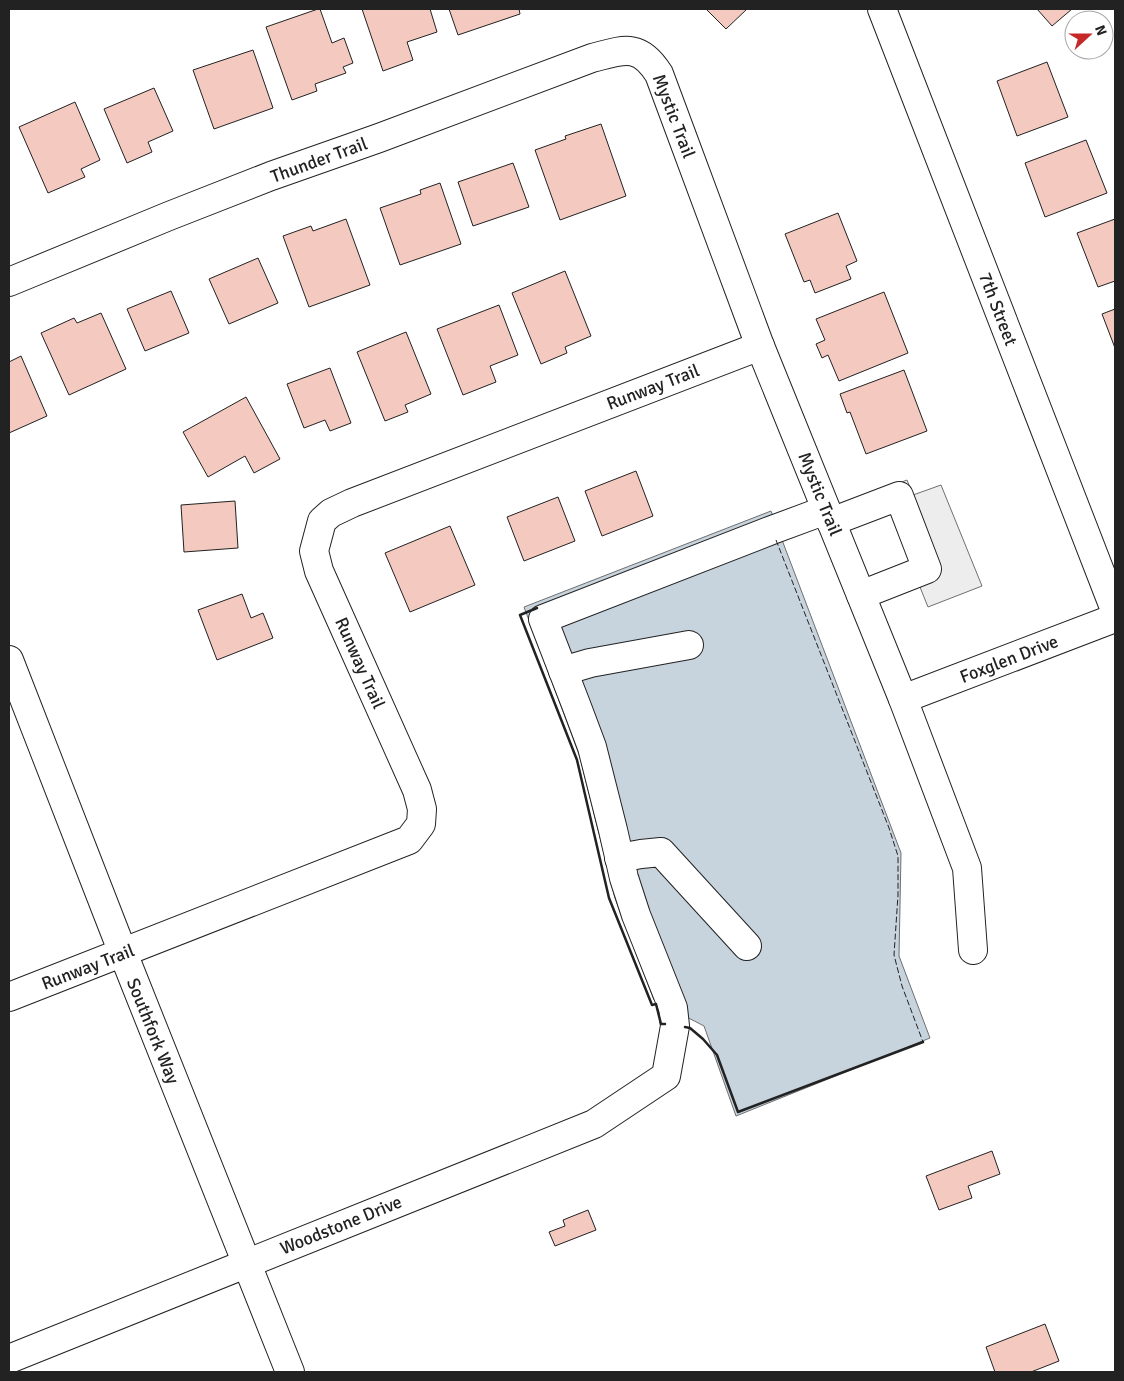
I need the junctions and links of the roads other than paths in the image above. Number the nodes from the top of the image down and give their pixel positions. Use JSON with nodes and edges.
{"nodes":[{"id":1,"x":882,"y":9,"type":"edge"},
{"id":2,"x":633,"y":51,"type":"joint"},
{"id":3,"x":9,"y":282,"type":"edge"},
{"id":4,"x":760,"y":346,"type":"junction"},
{"id":5,"x":829,"y":516,"type":"junction"},
{"id":6,"x":861,"y":595,"type":"junction"},
{"id":7,"x":1115,"y":610,"type":"edge"},
{"id":8,"x":1115,"y":618,"type":"edge"},
{"id":9,"x":689,"y":645,"type":"dead end"},
{"id":10,"x":9,"y":660,"type":"edge"},
{"id":11,"x":563,"y":671,"type":"junction"},
{"id":12,"x":903,"y":700,"type":"junction"},
{"id":13,"x":619,"y":858,"type":"junction"},
{"id":14,"x":747,"y":946,"type":"dead end"},
{"id":15,"x":973,"y":950,"type":"dead end"},
{"id":16,"x":122,"y":954,"type":"junction"},
{"id":17,"x":9,"y":997,"type":"edge"},
{"id":18,"x":246,"y":1263,"type":"junction"},
{"id":19,"x":13,"y":1363,"type":"edge"},
{"id":20,"x":290,"y":1372,"type":"edge"}],
"edges":[{"from":1,"to":7,"type":"street","name":"7th Street"},
{"from":2,"to":3,"type":"street","name":"Thunder Trail"},
{"from":2,"to":4,"type":"street","name":"Mystic Trail"},
{"from":4,"to":5,"type":"street","name":"Mystic Trail"},
{"from":4,"to":16,"type":"street","name":"Runway Trail"},
{"from":5,"to":6,"type":"street","name":"Mystic Trail"},
{"from":5,"to":6,"type":"street"},
{"from":5,"to":11,"type":"street"},
{"from":6,"to":12,"type":"street","name":"Mystic Trail"},
{"from":8,"to":12,"type":"street","name":"Foxglen Drive"},
{"from":9,"to":11,"type":"street"},
{"from":10,"to":16,"type":"street","name":"Southfork Way"},
{"from":11,"to":13,"type":"street"},
{"from":12,"to":15,"type":"street","name":"Mystic Trail"},
{"from":13,"to":14,"type":"street"},
{"from":13,"to":18,"type":"street","name":"Woodstone Drive"},
{"from":16,"to":17,"type":"street","name":"Runway Trail"},
{"from":16,"to":18,"type":"street","name":"Southfork Way"},
{"from":18,"to":19,"type":"street","name":"Woodstone Drive"},
{"from":18,"to":20,"type":"street","name":"Southfork Way"}]}
